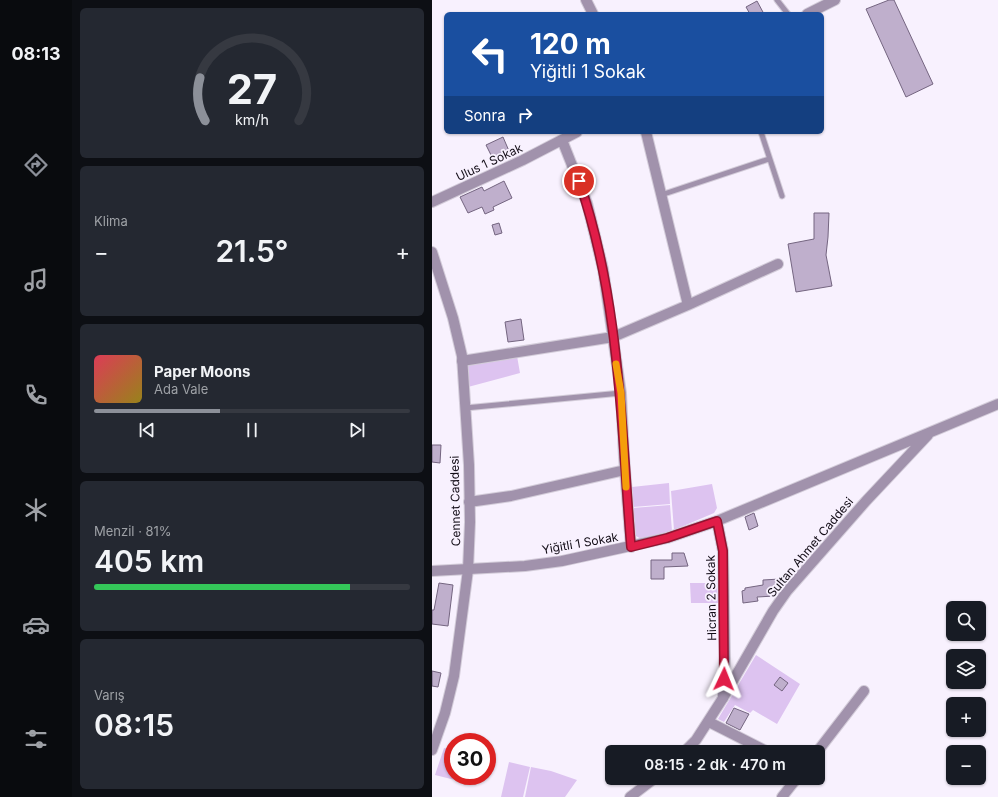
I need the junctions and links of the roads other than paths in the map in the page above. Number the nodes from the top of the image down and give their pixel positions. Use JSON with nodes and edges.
{"nodes":[{"id":1,"x":586,"y":0,"type":"edge"},
{"id":2,"x":777,"y":0,"type":"edge"},
{"id":3,"x":835,"y":0,"type":"edge"},
{"id":4,"x":592,"y":12,"type":"edge"},
{"id":5,"x":786,"y":12,"type":"edge"},
{"id":6,"x":811,"y":12,"type":"edge"},
{"id":7,"x":573,"y":134,"type":"edge"},
{"id":8,"x":646,"y":134,"type":"edge"},
{"id":9,"x":762,"y":134,"type":"edge"},
{"id":10,"x":562,"y":140,"type":"junction"},
{"id":11,"x":769,"y":159,"type":"junction"},
{"id":12,"x":661,"y":195,"type":"junction"},
{"id":13,"x":782,"y":196,"type":"dead end"},
{"id":14,"x":432,"y":202,"type":"edge"},
{"id":15,"x":432,"y":252,"type":"edge"},
{"id":16,"x":778,"y":264,"type":"dead end"},
{"id":17,"x":688,"y":306,"type":"junction"},
{"id":18,"x":613,"y":337,"type":"junction"},
{"id":19,"x":462,"y":361,"type":"junction"},
{"id":20,"x":621,"y":393,"type":"junction"},
{"id":21,"x":998,"y":404,"type":"edge"},
{"id":22,"x":465,"y":408,"type":"junction"},
{"id":23,"x":932,"y":431,"type":"junction"},
{"id":24,"x":625,"y":470,"type":"junction"},
{"id":25,"x":469,"y":502,"type":"junction"},
{"id":26,"x":717,"y":521,"type":"junction"},
{"id":27,"x":631,"y":547,"type":"junction"},
{"id":28,"x":468,"y":570,"type":"junction"},
{"id":29,"x":432,"y":571,"type":"edge"},
{"id":30,"x":864,"y":691,"type":"dead end"},
{"id":31,"x":723,"y":698,"type":"junction"},
{"id":32,"x":709,"y":722,"type":"junction"},
{"id":33,"x":691,"y":745,"type":"edge"},
{"id":34,"x":754,"y":745,"type":"edge"},
{"id":35,"x":822,"y":745,"type":"edge"},
{"id":36,"x":432,"y":750,"type":"edge"},
{"id":37,"x":646,"y":785,"type":"edge"},
{"id":38,"x":791,"y":785,"type":"edge"},
{"id":39,"x":630,"y":797,"type":"edge"},
{"id":40,"x":782,"y":797,"type":"edge"}],
"edges":[{"from":1,"to":4,"type":"street"},
{"from":2,"to":5,"type":"lane"},
{"from":3,"to":6,"type":"street"},
{"from":7,"to":10,"type":"street","name":"Ulus 1 Sokak"},
{"from":8,"to":12,"type":"street"},
{"from":9,"to":11,"type":"lane"},
{"from":10,"to":14,"type":"street","name":"Ulus 1 Sokak"},
{"from":10,"to":18,"type":"street"},
{"from":11,"to":12,"type":"lane"},
{"from":11,"to":13,"type":"lane"},
{"from":12,"to":17,"type":"street"},
{"from":15,"to":19,"type":"street","name":"Cennet Caddesi"},
{"from":16,"to":17,"type":"street"},
{"from":17,"to":18,"type":"street"},
{"from":18,"to":19,"type":"street"},
{"from":18,"to":20,"type":"street"},
{"from":19,"to":22,"type":"street","name":"Cennet Caddesi"},
{"from":20,"to":22,"type":"lane"},
{"from":20,"to":24,"type":"street"},
{"from":21,"to":23,"type":"street","name":"Yiğitli 1 Sokak"},
{"from":22,"to":25,"type":"street","name":"Cennet Caddesi"},
{"from":23,"to":26,"type":"street","name":"Yiğitli 1 Sokak"},
{"from":23,"to":31,"type":"street","name":"Sultan Ahmet Caddesi"},
{"from":24,"to":25,"type":"street"},
{"from":24,"to":27,"type":"street"},
{"from":25,"to":28,"type":"street","name":"Cennet Caddesi"},
{"from":26,"to":27,"type":"street","name":"Yiğitli 1 Sokak"},
{"from":26,"to":31,"type":"street","name":"Hicran 2 Sokak"},
{"from":27,"to":28,"type":"street","name":"Yiğitli 1 Sokak"},
{"from":28,"to":29,"type":"street","name":"Yiğitli 1 Sokak"},
{"from":28,"to":36,"type":"street","name":"Cennet Caddesi"},
{"from":30,"to":35,"type":"street"},
{"from":31,"to":32,"type":"street","name":"Sultan Ahmet Caddesi"},
{"from":32,"to":33,"type":"street","name":"Sultan Ahmet Caddesi"},
{"from":32,"to":34,"type":"street"},
{"from":37,"to":39,"type":"street"},
{"from":38,"to":40,"type":"street"}]}
